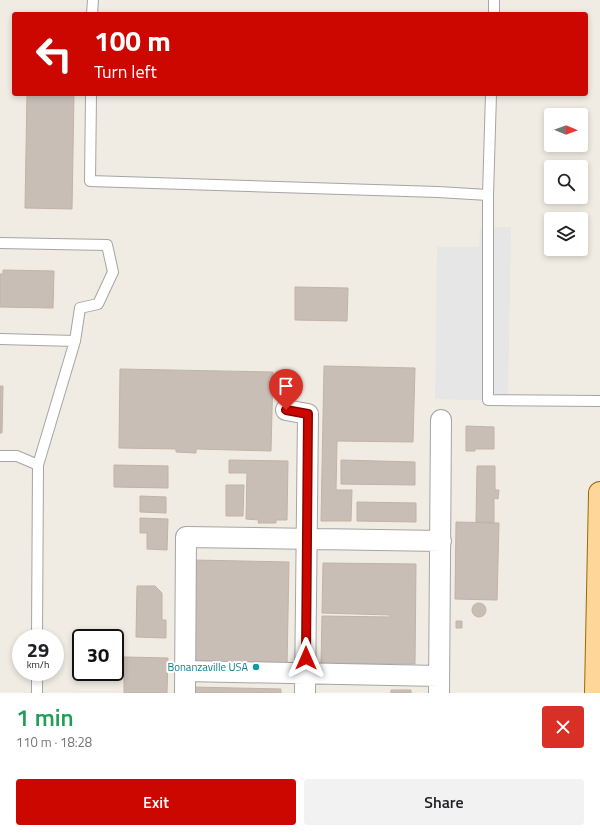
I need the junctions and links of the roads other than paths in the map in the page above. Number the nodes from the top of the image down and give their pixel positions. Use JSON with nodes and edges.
{"nodes":[{"id":1,"x":92,"y":0,"type":"edge"},
{"id":2,"x":494,"y":0,"type":"edge"},
{"id":3,"x":92,"y":12,"type":"edge"},
{"id":4,"x":494,"y":12,"type":"edge"},
{"id":5,"x":91,"y":96,"type":"edge"},
{"id":6,"x":491,"y":96,"type":"edge"},
{"id":7,"x":488,"y":195,"type":"junction"},
{"id":8,"x":0,"y":243,"type":"edge"},
{"id":9,"x":0,"y":339,"type":"edge"},
{"id":10,"x":74,"y":341,"type":"junction"},
{"id":11,"x":600,"y":401,"type":"edge"},
{"id":12,"x":286,"y":410,"type":"dead end"},
{"id":13,"x":441,"y":420,"type":"dead end"},
{"id":14,"x":0,"y":456,"type":"edge"},
{"id":15,"x":38,"y":466,"type":"junction"},
{"id":16,"x":600,"y":493,"type":"edge"},
{"id":17,"x":306,"y":539,"type":"junction"},
{"id":18,"x":441,"y":541,"type":"junction"},
{"id":19,"x":38,"y":629,"type":"edge"},
{"id":20,"x":185,"y":671,"type":"junction"},
{"id":21,"x":306,"y":673,"type":"junction"},
{"id":22,"x":38,"y":681,"type":"edge"},
{"id":23,"x":439,"y":684,"type":"edge"},
{"id":24,"x":38,"y":693,"type":"edge"},
{"id":25,"x":185,"y":693,"type":"edge"},
{"id":26,"x":306,"y":693,"type":"edge"},
{"id":27,"x":596,"y":693,"type":"edge"}],
"edges":[{"from":1,"to":3,"type":"lane"},
{"from":2,"to":4,"type":"lane"},
{"from":5,"to":7,"type":"lane"},
{"from":6,"to":7,"type":"lane"},
{"from":7,"to":11,"type":"lane"},
{"from":8,"to":10,"type":"lane"},
{"from":9,"to":10,"type":"lane"},
{"from":10,"to":15,"type":"lane"},
{"from":12,"to":17,"type":"street"},
{"from":13,"to":18,"type":"street"},
{"from":14,"to":15,"type":"lane"},
{"from":15,"to":19,"type":"lane"},
{"from":16,"to":27,"type":"main road"},
{"from":17,"to":18,"type":"street"},
{"from":17,"to":20,"type":"street"},
{"from":17,"to":21,"type":"street"},
{"from":18,"to":23,"type":"street"},
{"from":20,"to":21,"type":"street"},
{"from":20,"to":25,"type":"street"},
{"from":21,"to":23,"type":"street"},
{"from":21,"to":26,"type":"street"},
{"from":22,"to":24,"type":"lane"}]}
